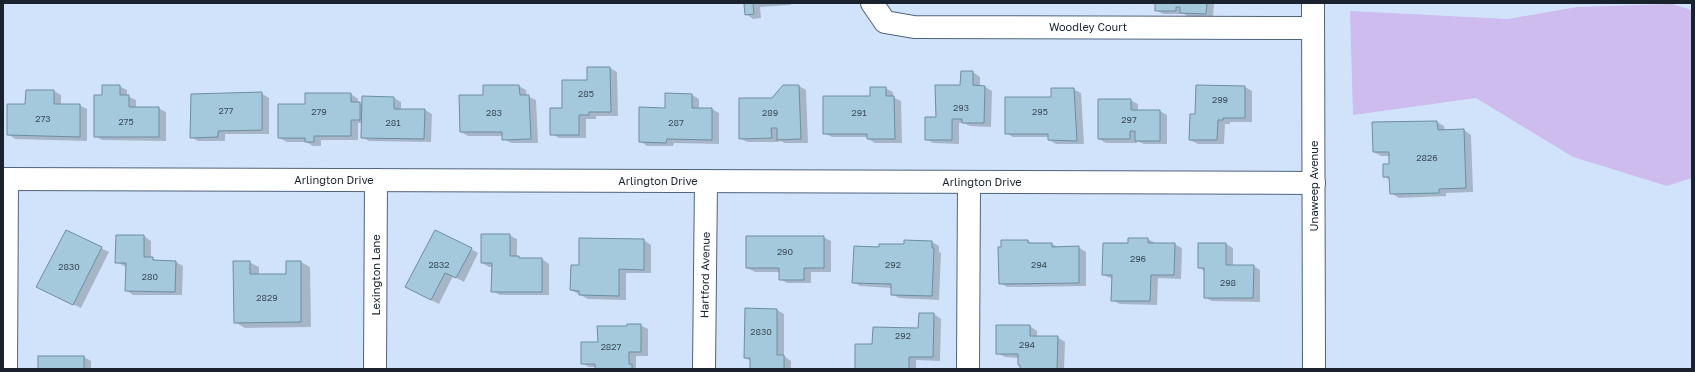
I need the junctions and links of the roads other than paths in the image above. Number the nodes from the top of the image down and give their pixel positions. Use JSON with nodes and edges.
{"nodes":[{"id":1,"x":872,"y":3,"type":"edge"},
{"id":2,"x":1313,"y":3,"type":"edge"},
{"id":3,"x":1313,"y":28,"type":"junction"},
{"id":4,"x":5,"y":179,"type":"edge"},
{"id":5,"x":376,"y":180,"type":"junction"},
{"id":6,"x":706,"y":181,"type":"junction"},
{"id":7,"x":969,"y":182,"type":"junction"},
{"id":8,"x":1314,"y":183,"type":"junction"},
{"id":9,"x":6,"y":369,"type":"edge"},
{"id":10,"x":376,"y":369,"type":"edge"},
{"id":11,"x":704,"y":369,"type":"edge"},
{"id":12,"x":968,"y":369,"type":"edge"},
{"id":13,"x":1314,"y":369,"type":"edge"}],
"edges":[{"from":1,"to":3,"type":"street","name":"Woodley Court"},
{"from":2,"to":3,"type":"street","name":"Unaweep Avenue"},
{"from":3,"to":8,"type":"street","name":"Unaweep Avenue"},
{"from":4,"to":5,"type":"street","name":"Arlington Drive"},
{"from":4,"to":9,"type":"street"},
{"from":5,"to":6,"type":"street","name":"Arlington Drive"},
{"from":5,"to":10,"type":"street","name":"Lexington Lane"},
{"from":6,"to":7,"type":"street","name":"Arlington Drive"},
{"from":6,"to":11,"type":"street","name":"Hartford Avenue"},
{"from":7,"to":8,"type":"street","name":"Arlington Drive"},
{"from":7,"to":12,"type":"street"},
{"from":8,"to":13,"type":"street","name":"Unaweep Avenue"}]}
